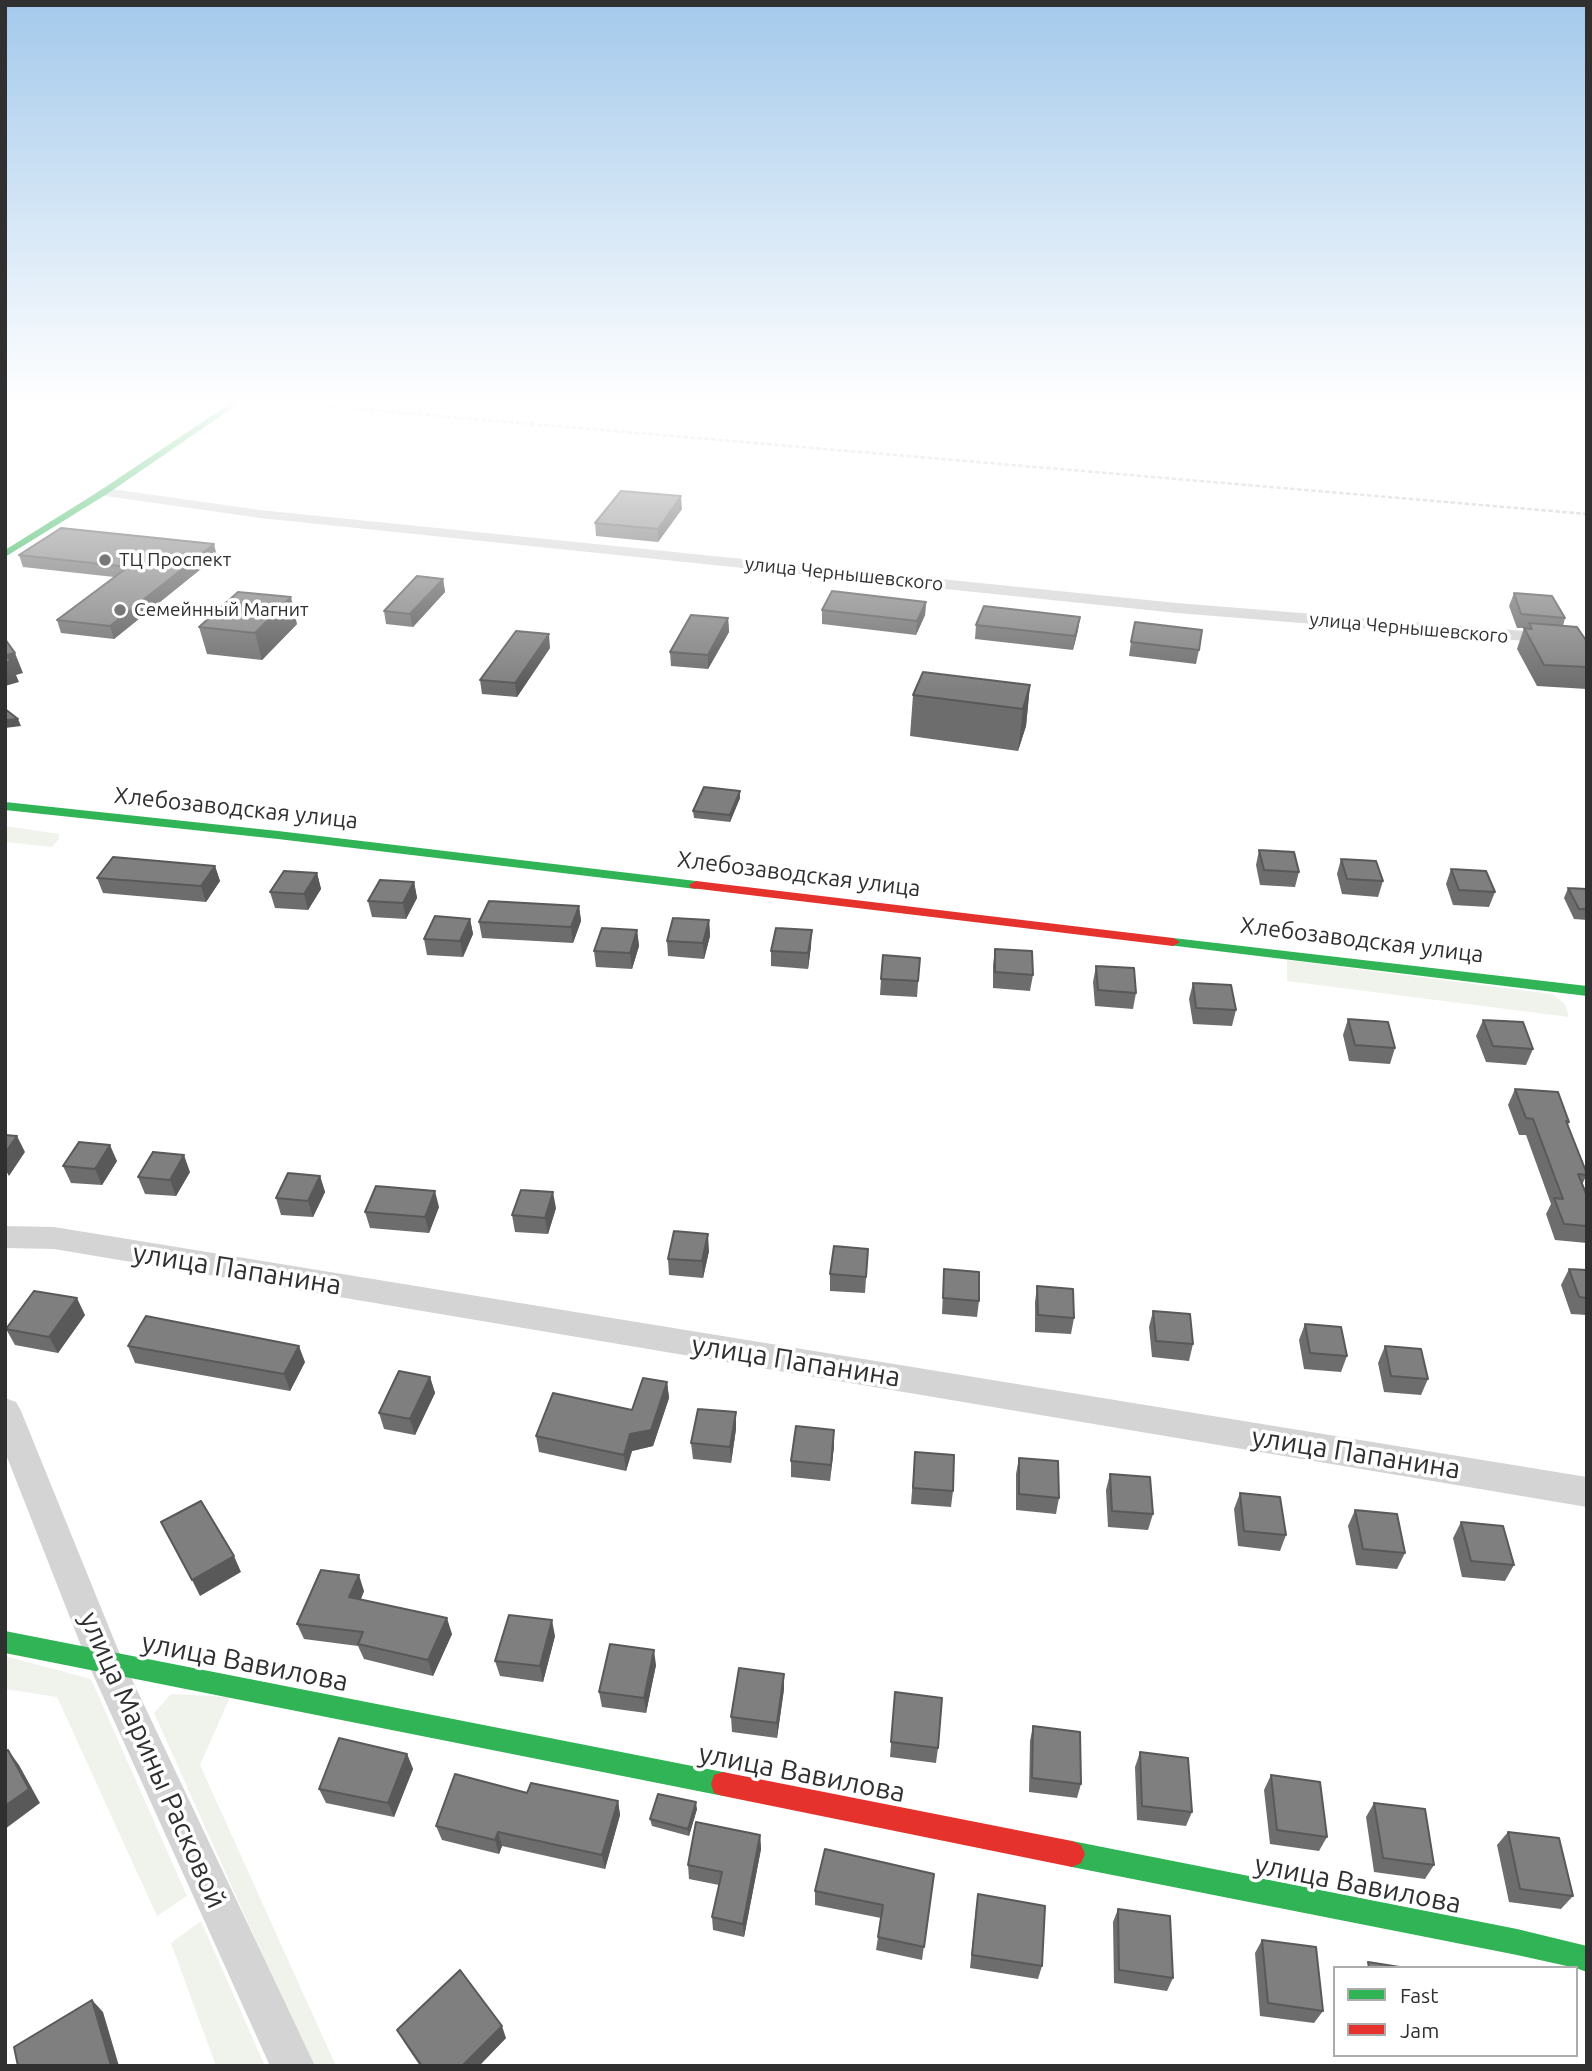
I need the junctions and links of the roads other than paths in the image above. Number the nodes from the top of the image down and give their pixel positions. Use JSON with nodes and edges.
{"nodes":[{"id":1,"x":97,"y":497,"type":"edge"},
{"id":2,"x":137,"y":497,"type":"edge"},
{"id":3,"x":5,"y":554,"type":"edge"},
{"id":4,"x":1587,"y":641,"type":"edge"},
{"id":5,"x":5,"y":806,"type":"edge"},
{"id":6,"x":1587,"y":991,"type":"edge"},
{"id":7,"x":5,"y":1237,"type":"edge"},
{"id":8,"x":5,"y":1411,"type":"edge"},
{"id":9,"x":1587,"y":1492,"type":"edge"},
{"id":10,"x":5,"y":1642,"type":"edge"},
{"id":11,"x":105,"y":1661,"type":"junction"},
{"id":12,"x":1587,"y":1959,"type":"edge"},
{"id":13,"x":293,"y":2066,"type":"edge"}],
"edges":[{"from":1,"to":3,"type":"street"},
{"from":2,"to":4,"type":"street","name":"улица Чернышевского"},
{"from":5,"to":6,"type":"street","name":"Хлебозаводская улица"},
{"from":7,"to":9,"type":"street","name":"улица Папанина"},
{"from":8,"to":11,"type":"street","name":"улица Марины Расковой"},
{"from":10,"to":11,"type":"street","name":"улица Вавилова"},
{"from":11,"to":12,"type":"street","name":"улица Вавилова"},
{"from":11,"to":13,"type":"street","name":"улица Марины Расковой"}]}
